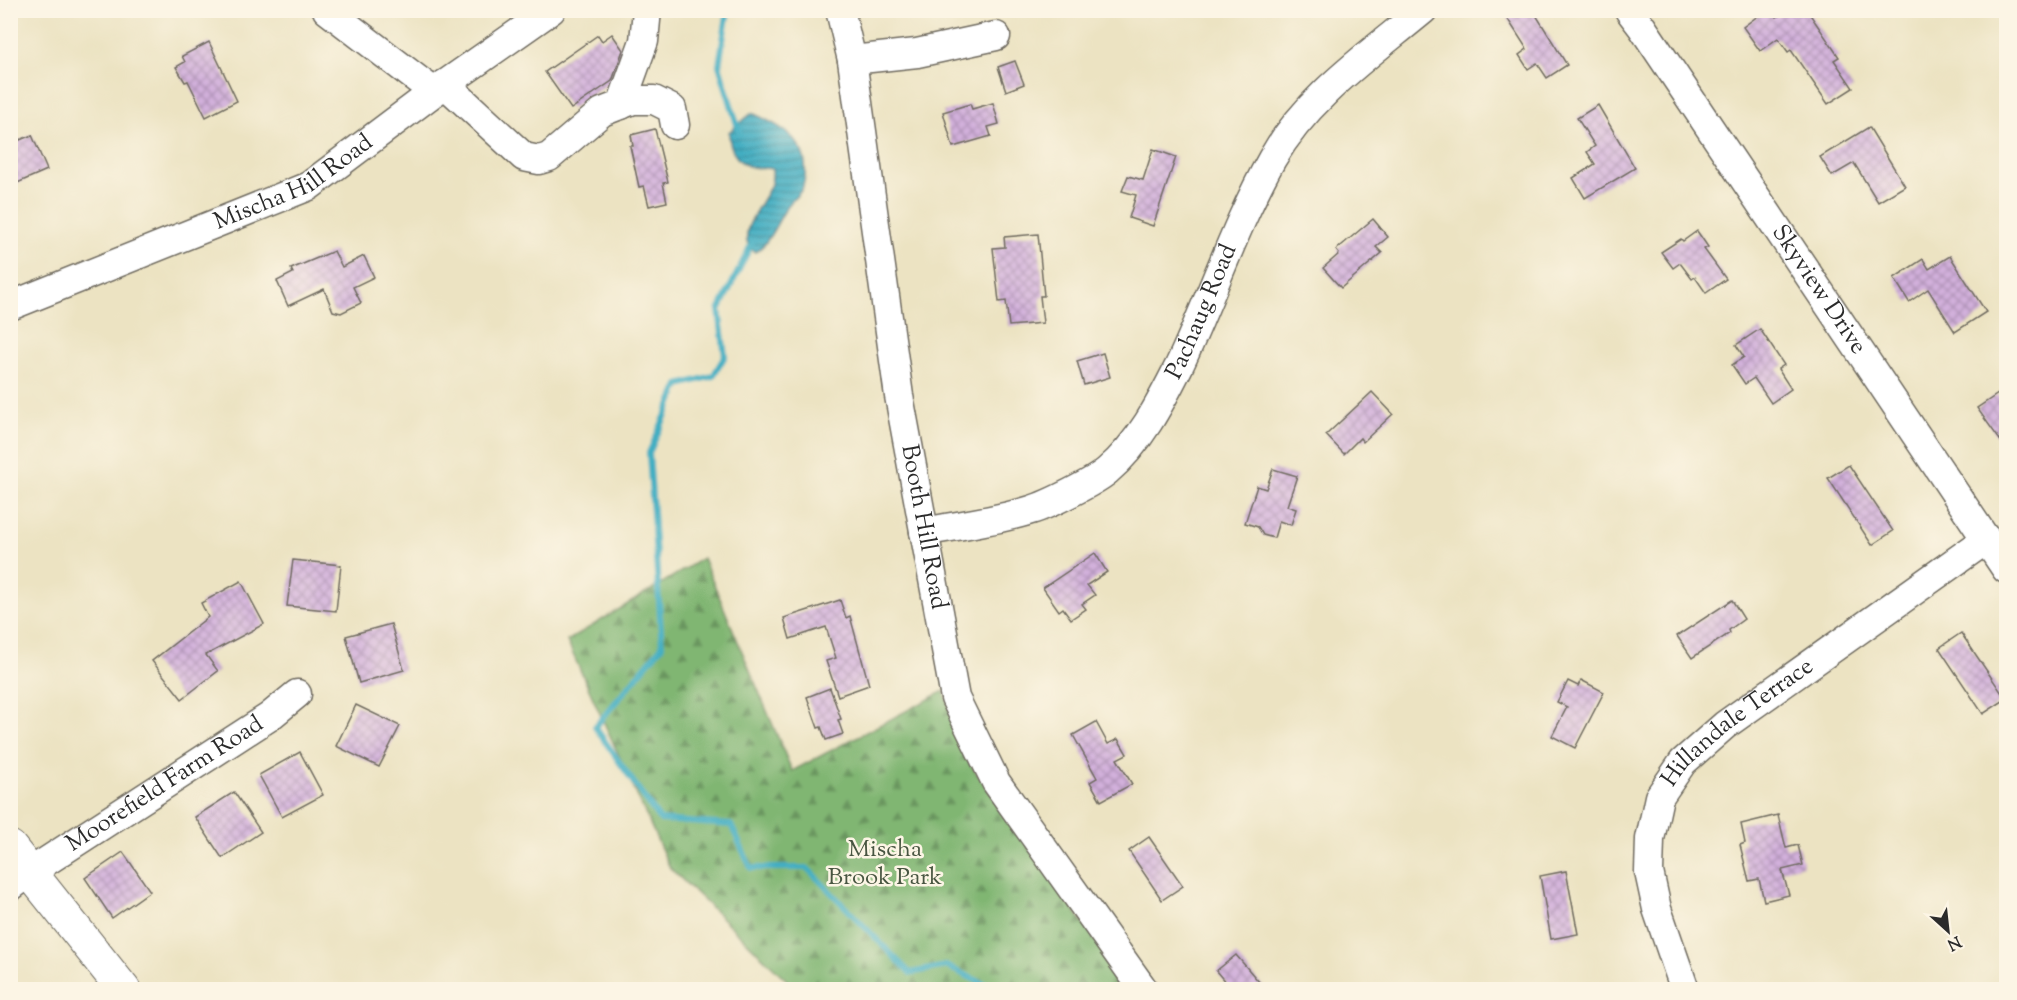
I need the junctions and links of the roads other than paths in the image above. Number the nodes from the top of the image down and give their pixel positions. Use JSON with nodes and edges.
{"nodes":[{"id":1,"x":327,"y":10,"type":"edge"},
{"id":2,"x":551,"y":10,"type":"edge"},
{"id":3,"x":647,"y":10,"type":"edge"},
{"id":4,"x":840,"y":10,"type":"edge"},
{"id":5,"x":1423,"y":10,"type":"edge"},
{"id":6,"x":1629,"y":10,"type":"edge"},
{"id":7,"x":996,"y":36,"type":"dead end"},
{"id":8,"x":852,"y":60,"type":"junction"},
{"id":9,"x":440,"y":88,"type":"junction"},
{"id":10,"x":621,"y":105,"type":"junction"},
{"id":11,"x":675,"y":124,"type":"dead end"},
{"id":12,"x":10,"y":306,"type":"edge"},
{"id":13,"x":924,"y":532,"type":"junction"},
{"id":14,"x":1987,"y":539,"type":"junction"},
{"id":15,"x":2007,"y":569,"type":"edge"},
{"id":16,"x":297,"y":694,"type":"dead end"},
{"id":17,"x":10,"y":847,"type":"edge"},
{"id":18,"x":20,"y":880,"type":"edge"},
{"id":19,"x":124,"y":990,"type":"edge"},
{"id":20,"x":1144,"y":990,"type":"edge"},
{"id":21,"x":1685,"y":990,"type":"edge"}],
"edges":[{"from":1,"to":9,"type":"street"},
{"from":2,"to":9,"type":"street","name":"Mischa Hill Road"},
{"from":3,"to":10,"type":"street"},
{"from":4,"to":8,"type":"street","name":"Booth Hill Road"},
{"from":5,"to":13,"type":"street","name":"Pachaug Road"},
{"from":6,"to":14,"type":"street","name":"Skyview Drive"},
{"from":7,"to":8,"type":"street"},
{"from":8,"to":13,"type":"street","name":"Booth Hill Road"},
{"from":9,"to":10,"type":"street"},
{"from":9,"to":12,"type":"street","name":"Mischa Hill Road"},
{"from":10,"to":11,"type":"street"},
{"from":13,"to":20,"type":"street","name":"Booth Hill Road"},
{"from":14,"to":15,"type":"street","name":"Skyview Drive"},
{"from":14,"to":21,"type":"street","name":"Hillandale Terrace"},
{"from":16,"to":18,"type":"street","name":"Moorefield Farm Road"},
{"from":17,"to":18,"type":"main road"},
{"from":18,"to":19,"type":"main road"}]}
